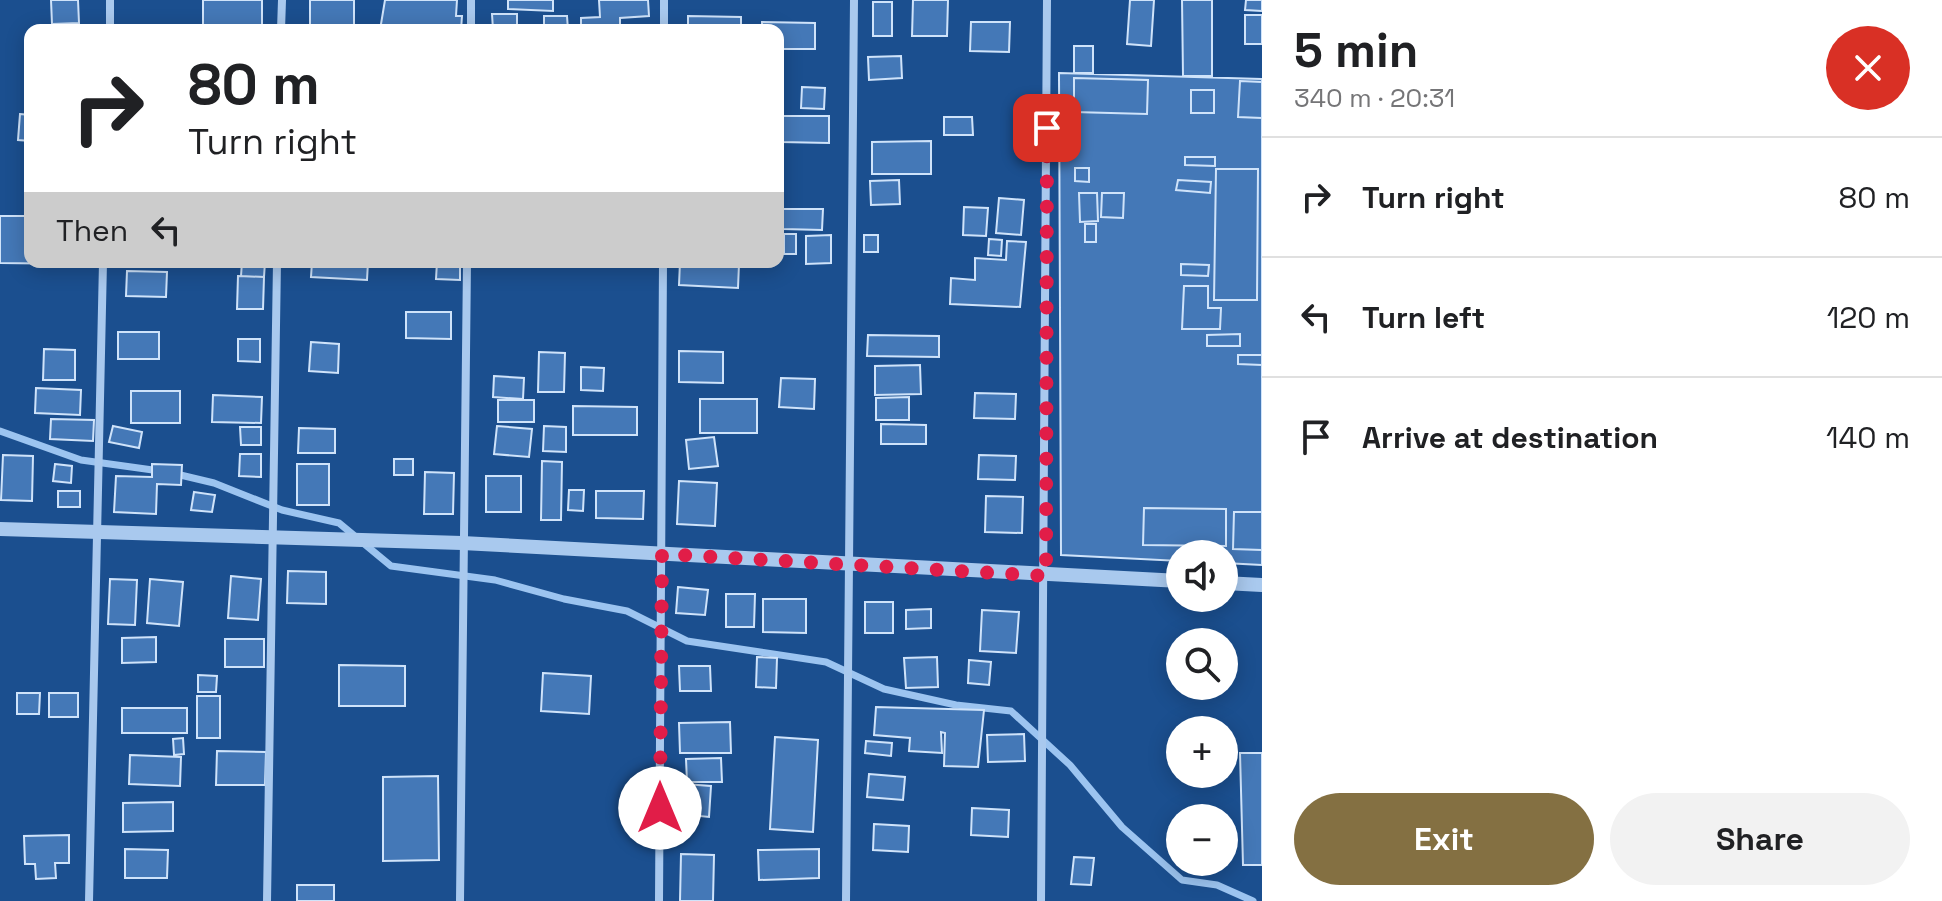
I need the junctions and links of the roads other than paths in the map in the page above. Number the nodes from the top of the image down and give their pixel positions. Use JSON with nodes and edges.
{"nodes":[{"id":1,"x":110,"y":0,"type":"edge"},
{"id":2,"x":282,"y":0,"type":"edge"},
{"id":3,"x":471,"y":0,"type":"edge"},
{"id":4,"x":664,"y":0,"type":"edge"},
{"id":5,"x":854,"y":0,"type":"edge"},
{"id":6,"x":1047,"y":0,"type":"edge"},
{"id":7,"x":110,"y":24,"type":"edge"},
{"id":8,"x":281,"y":24,"type":"edge"},
{"id":9,"x":471,"y":24,"type":"edge"},
{"id":10,"x":664,"y":24,"type":"edge"},
{"id":11,"x":103,"y":268,"type":"edge"},
{"id":12,"x":277,"y":268,"type":"edge"},
{"id":13,"x":467,"y":268,"type":"edge"},
{"id":14,"x":663,"y":268,"type":"edge"},
{"id":15,"x":0,"y":529,"type":"edge"},
{"id":16,"x":96,"y":532,"type":"junction"},
{"id":17,"x":272,"y":538,"type":"junction"},
{"id":18,"x":462,"y":548,"type":"junction"},
{"id":19,"x":662,"y":554,"type":"junction"},
{"id":20,"x":851,"y":565,"type":"junction"},
{"id":21,"x":1046,"y":576,"type":"junction"},
{"id":22,"x":1166,"y":580,"type":"edge"},
{"id":23,"x":1238,"y":584,"type":"edge"},
{"id":24,"x":1262,"y":585,"type":"edge"},
{"id":25,"x":89,"y":901,"type":"edge"},
{"id":26,"x":267,"y":901,"type":"edge"},
{"id":27,"x":460,"y":901,"type":"edge"},
{"id":28,"x":659,"y":901,"type":"edge"},
{"id":29,"x":846,"y":901,"type":"edge"},
{"id":30,"x":1041,"y":901,"type":"edge"}],
"edges":[{"from":1,"to":7,"type":"street"},
{"from":2,"to":8,"type":"street"},
{"from":3,"to":9,"type":"street"},
{"from":4,"to":10,"type":"street"},
{"from":5,"to":20,"type":"street"},
{"from":6,"to":21,"type":"street"},
{"from":11,"to":16,"type":"street"},
{"from":12,"to":17,"type":"street"},
{"from":13,"to":18,"type":"street"},
{"from":14,"to":19,"type":"street"},
{"from":15,"to":16,"type":"street"},
{"from":16,"to":17,"type":"street"},
{"from":16,"to":25,"type":"street"},
{"from":17,"to":18,"type":"street"},
{"from":17,"to":26,"type":"street"},
{"from":18,"to":19,"type":"street"},
{"from":18,"to":27,"type":"street"},
{"from":19,"to":20,"type":"street"},
{"from":19,"to":28,"type":"street"},
{"from":20,"to":21,"type":"street"},
{"from":20,"to":29,"type":"street"},
{"from":21,"to":22,"type":"street"},
{"from":21,"to":30,"type":"street"},
{"from":23,"to":24,"type":"street"}]}
